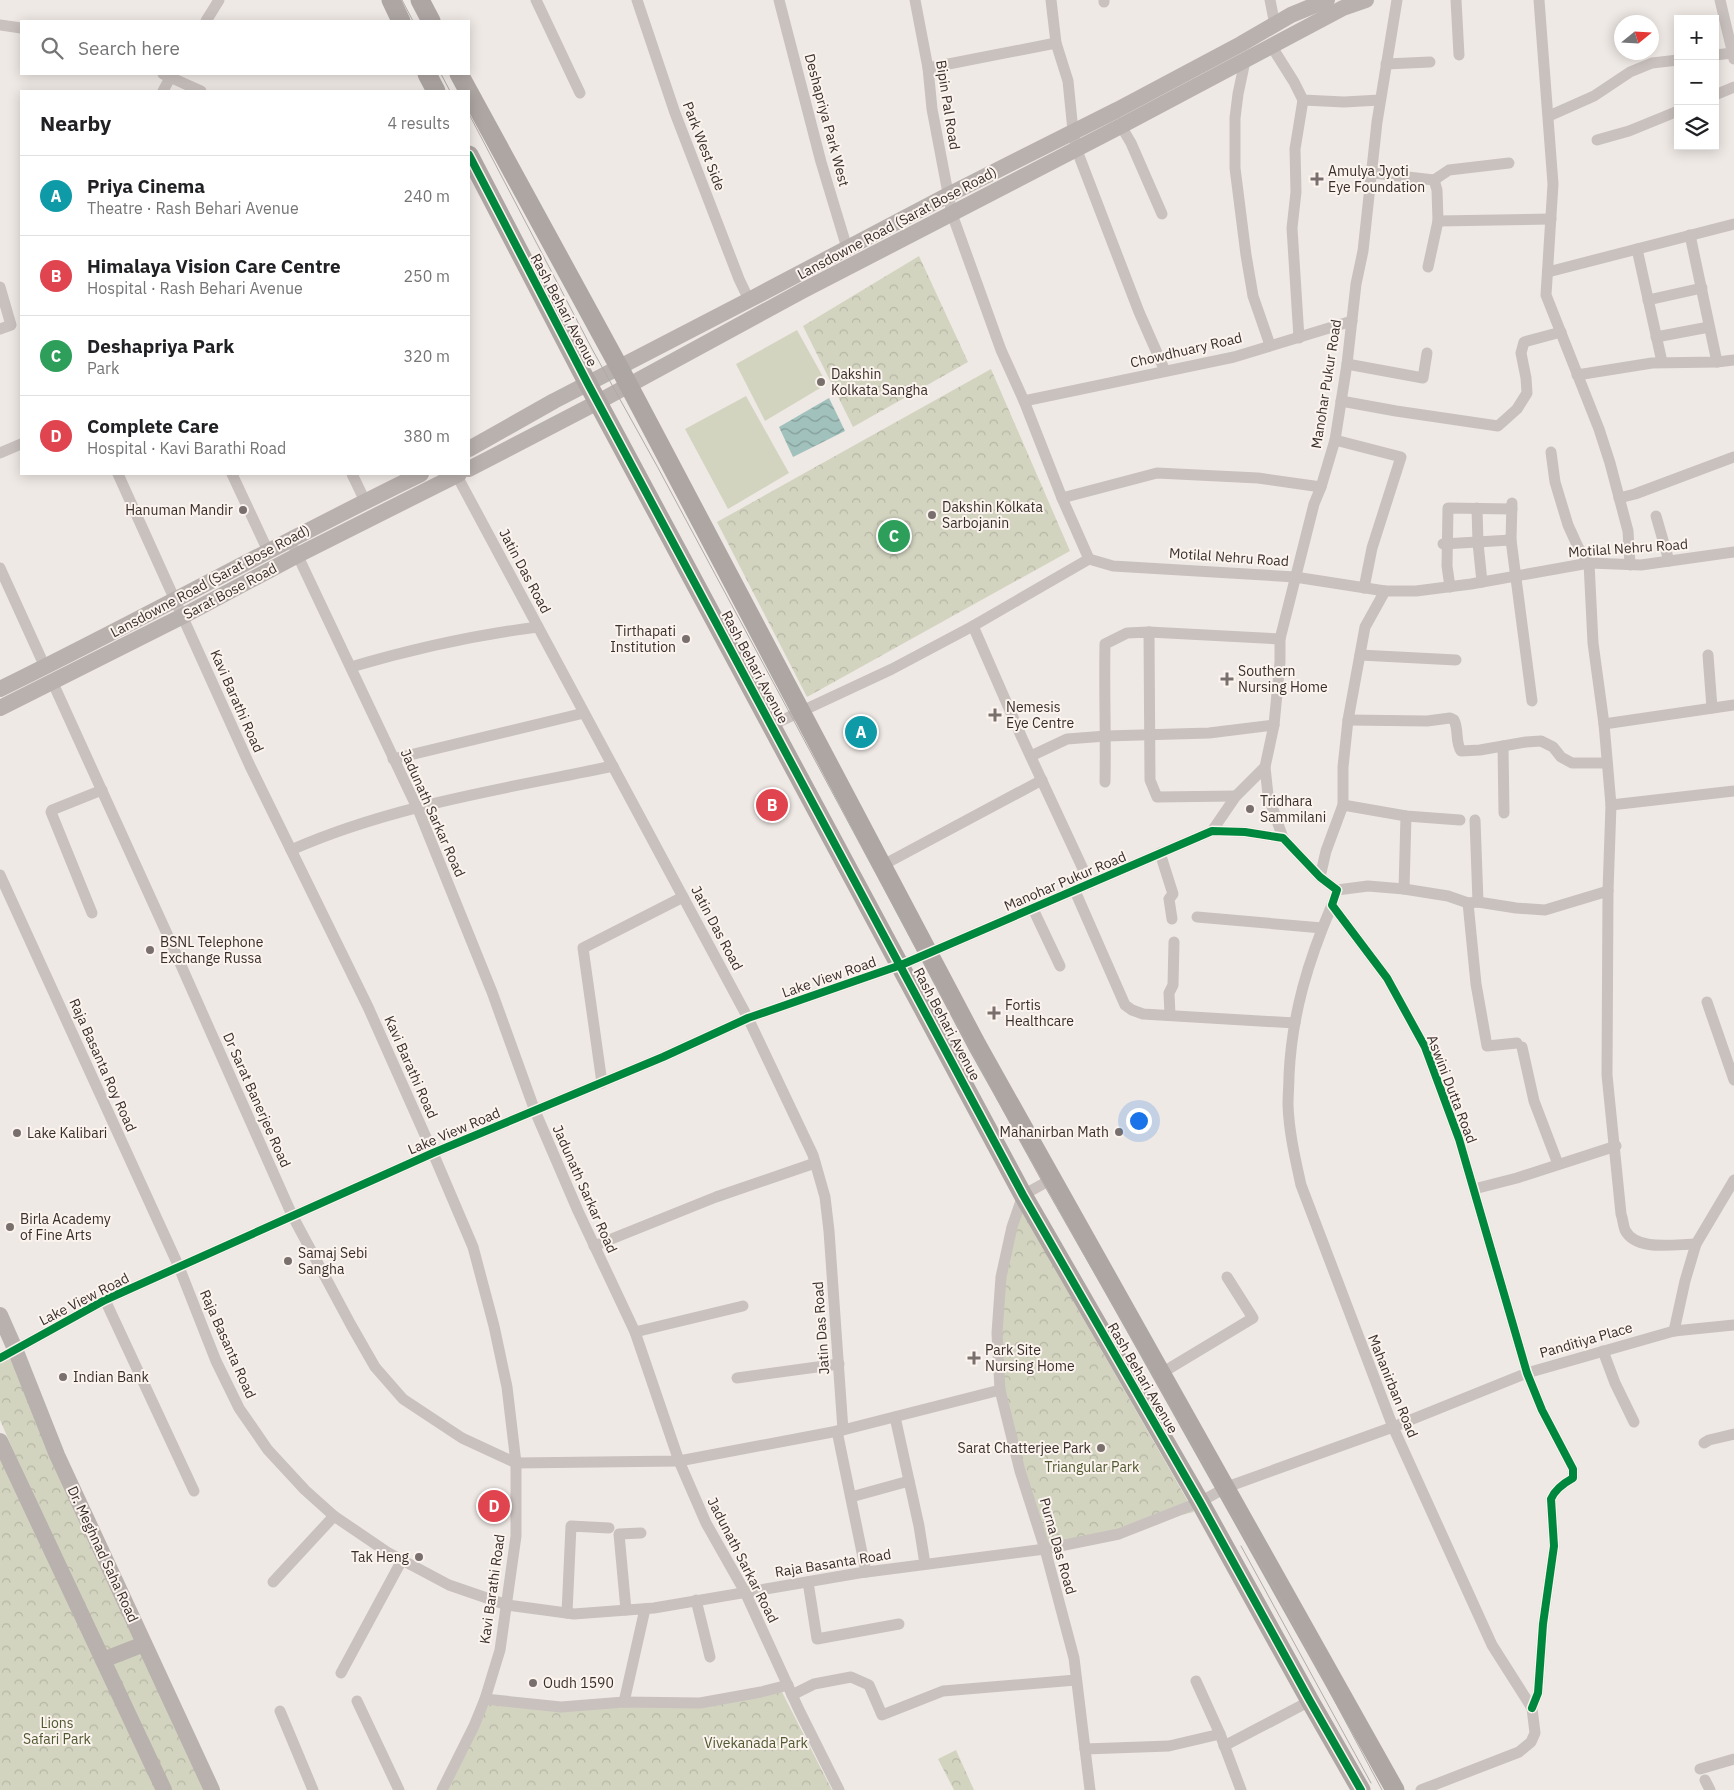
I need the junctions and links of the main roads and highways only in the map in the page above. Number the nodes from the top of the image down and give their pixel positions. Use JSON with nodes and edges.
{"nodes":[{"id":1,"x":390,"y":0,"type":"edge"},
{"id":2,"x":420,"y":0,"type":"edge"},
{"id":3,"x":1327,"y":0,"type":"edge"},
{"id":4,"x":1366,"y":0,"type":"edge"},
{"id":5,"x":400,"y":20,"type":"edge"},
{"id":6,"x":430,"y":20,"type":"edge"},
{"id":7,"x":428,"y":75,"type":"edge"},
{"id":8,"x":460,"y":75,"type":"edge"},
{"id":9,"x":435,"y":90,"type":"edge"},
{"id":10,"x":466,"y":90,"type":"edge"},
{"id":11,"x":473,"y":108,"type":"edge"},
{"id":12,"x":470,"y":157,"type":"edge"},
{"id":13,"x":619,"y":367,"type":"junction"},
{"id":14,"x":588,"y":384,"type":"junction"},
{"id":15,"x":628,"y":386,"type":"junction"},
{"id":16,"x":598,"y":402,"type":"junction"},
{"id":17,"x":470,"y":447,"type":"edge"},
{"id":18,"x":470,"y":468,"type":"edge"},
{"id":19,"x":419,"y":475,"type":"edge"},
{"id":20,"x":456,"y":475,"type":"edge"},
{"id":21,"x":49,"y":674,"type":"junction"},
{"id":22,"x":0,"y":689,"type":"edge"},
{"id":23,"x":0,"y":708,"type":"edge"},
{"id":24,"x":0,"y":1316,"type":"edge"},
{"id":25,"x":0,"y":1441,"type":"edge"},
{"id":26,"x":144,"y":1644,"type":"junction"},
{"id":27,"x":103,"y":1660,"type":"junction"},
{"id":28,"x":164,"y":1790,"type":"edge"},
{"id":29,"x":212,"y":1790,"type":"edge"},
{"id":30,"x":1361,"y":1790,"type":"edge"},
{"id":31,"x":1395,"y":1790,"type":"edge"}],
"edges":[{"from":1,"to":5,"type":"main road"},
{"from":2,"to":6,"type":"main road"},
{"from":3,"to":13,"type":"main road","name":"Lansdowne Road (Sarat Bose Road)"},
{"from":4,"to":15,"type":"main road","name":"Lansdowne Road (Sarat Bose Road)"},
{"from":7,"to":9,"type":"main road"},
{"from":8,"to":10,"type":"main road","name":"Rash Behari Avenue"},
{"from":11,"to":13,"type":"main road","name":"Rash Behari Avenue"},
{"from":12,"to":14,"type":"main road","name":"Rash Behari Avenue"},
{"from":13,"to":14,"type":"main road","name":"Lansdowne Road (Sarat Bose Road)"},
{"from":13,"to":15,"type":"main road","name":"Rash Behari Avenue"},
{"from":14,"to":16,"type":"main road","name":"Rash Behari Avenue"},
{"from":14,"to":17,"type":"main road","name":"Lansdowne Road (Sarat Bose Road)"},
{"from":15,"to":16,"type":"main road","name":"Lansdowne Road (Sarat Bose Road)"},
{"from":15,"to":31,"type":"main road","name":"Rash Behari Avenue"},
{"from":16,"to":18,"type":"main road","name":"Sarat Bose Road"},
{"from":16,"to":30,"type":"main road","name":"Rash Behari Avenue"},
{"from":19,"to":21,"type":"main road","name":"Lansdowne Road (Sarat Bose Road)"},
{"from":20,"to":21,"type":"main road","name":"Sarat Bose Road"},
{"from":21,"to":22,"type":"main road","name":"Lansdowne Road (Sarat Bose Road)"},
{"from":21,"to":23,"type":"main road","name":"Sarat Bose Road"},
{"from":24,"to":26,"type":"main road","name":"Dr. Meghnad Saha Road"},
{"from":25,"to":27,"type":"main road"},
{"from":26,"to":27,"type":"main road"},
{"from":26,"to":29,"type":"main road","name":"Dr. Meghnad Saha Road"},
{"from":27,"to":28,"type":"main road"}]}
